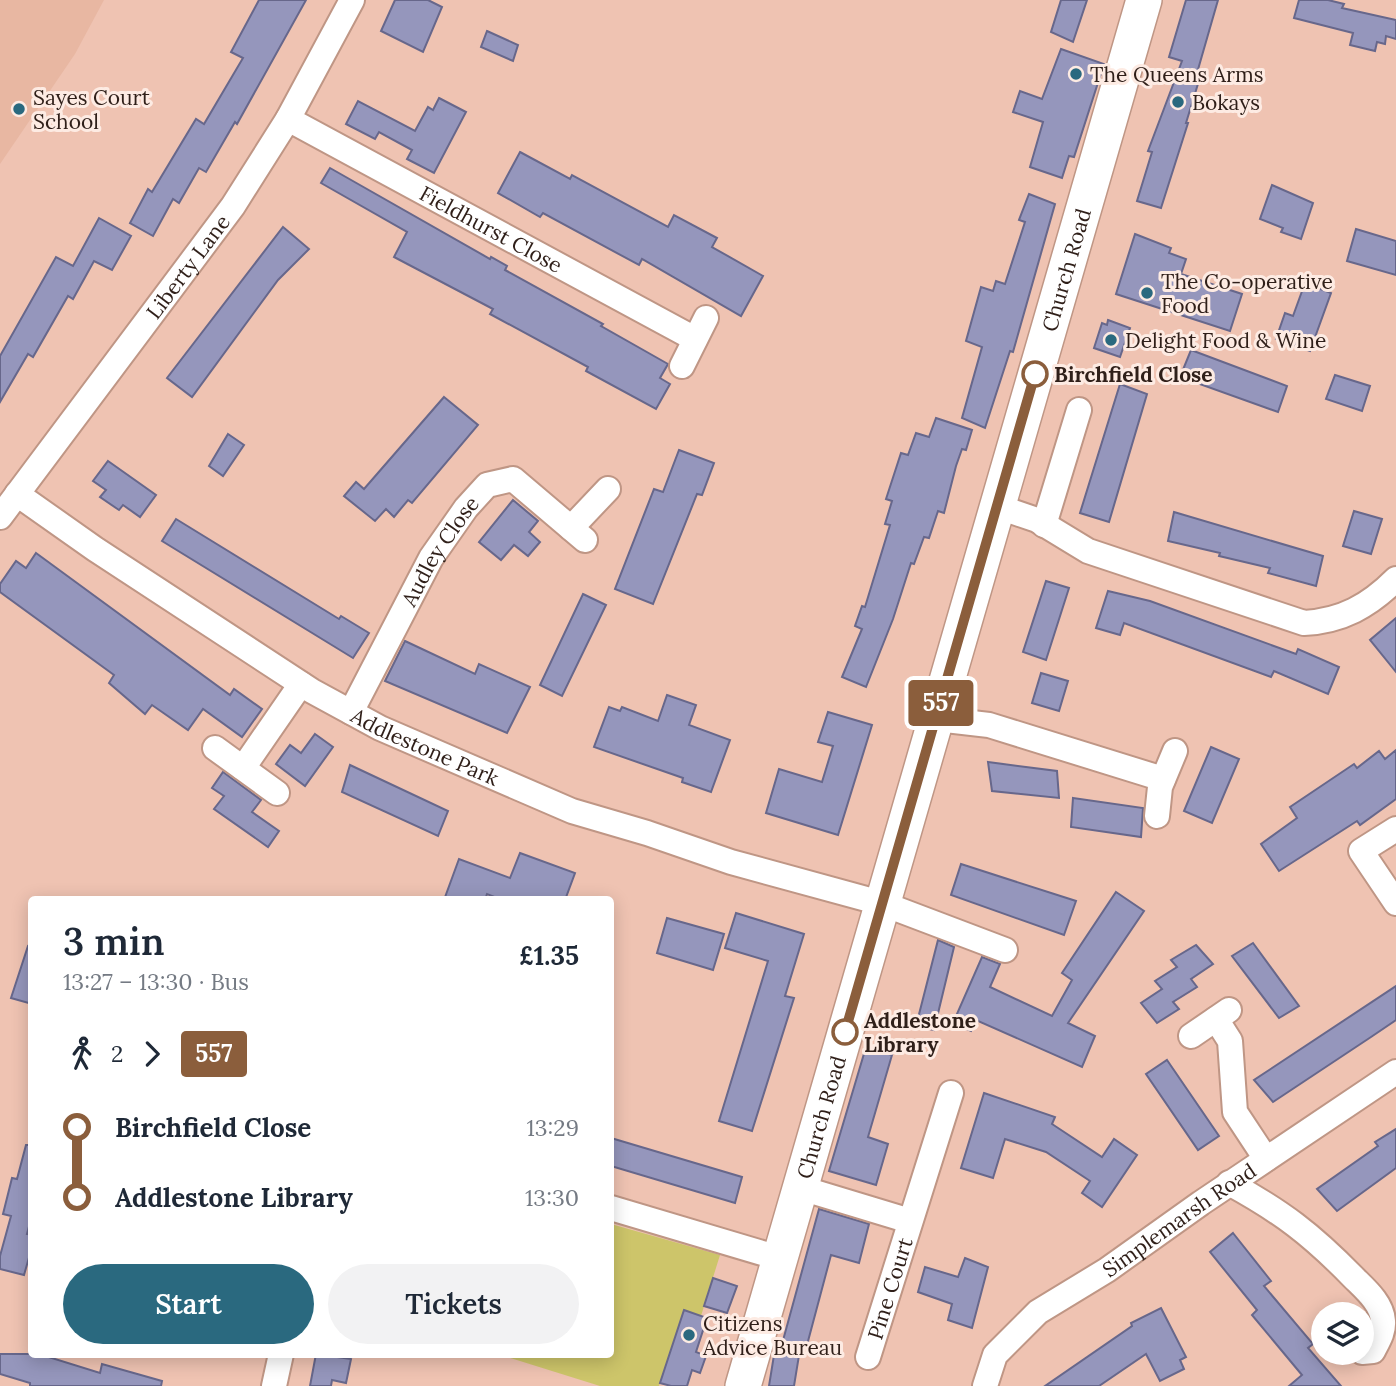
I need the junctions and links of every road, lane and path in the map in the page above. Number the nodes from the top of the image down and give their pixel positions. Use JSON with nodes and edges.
{"nodes":[{"id":1,"x":352,"y":0,"type":"edge"},
{"id":2,"x":1144,"y":0,"type":"edge"},
{"id":3,"x":288,"y":119,"type":"junction"},
{"id":4,"x":682,"y":366,"type":"dead end"},
{"id":5,"x":1079,"y":410,"type":"dead end"},
{"id":6,"x":608,"y":489,"type":"dead end"},
{"id":7,"x":17,"y":494,"type":"junction"},
{"id":8,"x":996,"y":506,"type":"junction"},
{"id":9,"x":0,"y":517,"type":"edge"},
{"id":10,"x":1044,"y":525,"type":"junction"},
{"id":11,"x":1396,"y":579,"type":"edge"},
{"id":12,"x":301,"y":684,"type":"junction"},
{"id":13,"x":351,"y":712,"type":"junction"},
{"id":14,"x":937,"y":719,"type":"junction"},
{"id":15,"x":215,"y":748,"type":"dead end"},
{"id":16,"x":1175,"y":751,"type":"dead end"},
{"id":17,"x":243,"y":768,"type":"junction"},
{"id":18,"x":1163,"y":779,"type":"junction"},
{"id":19,"x":277,"y":793,"type":"dead end"},
{"id":20,"x":1157,"y":816,"type":"dead end"},
{"id":21,"x":1396,"y":829,"type":"edge"},
{"id":22,"x":881,"y":903,"type":"junction"},
{"id":23,"x":1396,"y":903,"type":"edge"},
{"id":24,"x":1005,"y":950,"type":"dead end"},
{"id":25,"x":1191,"y":1036,"type":"dead end"},
{"id":26,"x":1396,"y":1072,"type":"edge"},
{"id":27,"x":951,"y":1093,"type":"dead end"},
{"id":28,"x":1266,"y":1159,"type":"junction"},
{"id":29,"x":1229,"y":1183,"type":"junction"},
{"id":30,"x":801,"y":1188,"type":"junction"},
{"id":31,"x":614,"y":1209,"type":"edge"},
{"id":32,"x":910,"y":1220,"type":"junction"},
{"id":33,"x":779,"y":1258,"type":"junction"},
{"id":34,"x":1362,"y":1302,"type":"edge"},
{"id":35,"x":1374,"y":1314,"type":"edge"},
{"id":36,"x":1374,"y":1349,"type":"edge"},
{"id":37,"x":868,"y":1357,"type":"dead end"},
{"id":38,"x":280,"y":1358,"type":"edge"},
{"id":39,"x":274,"y":1386,"type":"edge"},
{"id":40,"x":743,"y":1386,"type":"edge"},
{"id":41,"x":985,"y":1386,"type":"edge"}],
"edges":[{"from":1,"to":3,"type":"street","name":"Liberty Lane"},
{"from":2,"to":8,"type":"main road","name":"Church Road"},
{"from":3,"to":4,"type":"street","name":"Fieldhurst Close"},
{"from":3,"to":7,"type":"street","name":"Liberty Lane"},
{"from":5,"to":10,"type":"street"},
{"from":6,"to":13,"type":"street","name":"Audley Close"},
{"from":7,"to":9,"type":"street","name":"Liberty Lane"},
{"from":7,"to":12,"type":"street","name":"Addlestone Park"},
{"from":8,"to":10,"type":"street"},
{"from":8,"to":14,"type":"main road","name":"Church Road"},
{"from":10,"to":11,"type":"street"},
{"from":12,"to":13,"type":"street","name":"Addlestone Park"},
{"from":12,"to":17,"type":"street"},
{"from":13,"to":22,"type":"street","name":"Addlestone Park"},
{"from":14,"to":18,"type":"street"},
{"from":14,"to":22,"type":"main road","name":"Church Road"},
{"from":15,"to":17,"type":"street"},
{"from":16,"to":18,"type":"street"},
{"from":17,"to":19,"type":"street"},
{"from":18,"to":20,"type":"street"},
{"from":21,"to":23,"type":"street"},
{"from":22,"to":24,"type":"street","name":"Addlestone Park"},
{"from":22,"to":30,"type":"main road","name":"Church Road"},
{"from":25,"to":28,"type":"street"},
{"from":26,"to":28,"type":"street","name":"Simplemarsh Road"},
{"from":27,"to":32,"type":"street","name":"Pine Court"},
{"from":28,"to":29,"type":"street","name":"Simplemarsh Road"},
{"from":29,"to":34,"type":"street"},
{"from":29,"to":41,"type":"street","name":"Simplemarsh Road"},
{"from":30,"to":32,"type":"street","name":"Pine Court"},
{"from":30,"to":33,"type":"main road","name":"Church Road"},
{"from":31,"to":33,"type":"street"},
{"from":32,"to":37,"type":"street","name":"Pine Court"},
{"from":33,"to":40,"type":"main road","name":"Church Road"},
{"from":35,"to":36,"type":"street"},
{"from":38,"to":39,"type":"street"}]}
